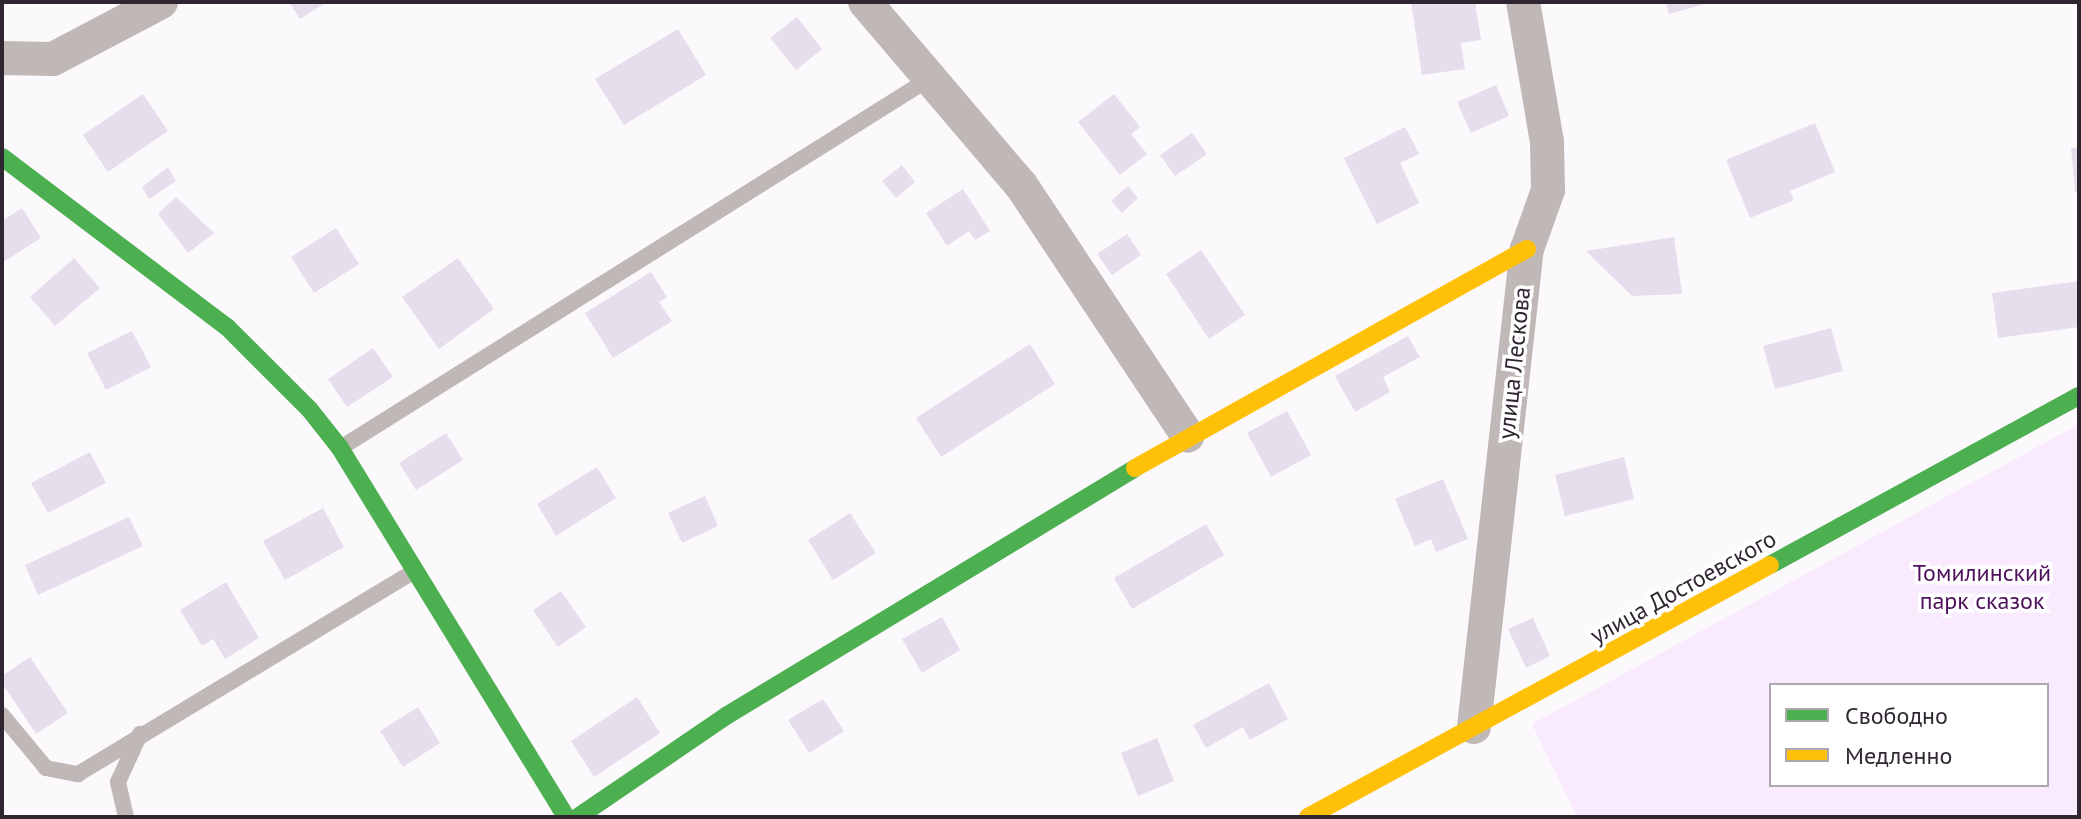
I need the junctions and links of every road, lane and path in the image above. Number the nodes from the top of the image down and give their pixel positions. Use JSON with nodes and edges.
{"nodes":[{"id":1,"x":161,"y":2,"type":"edge"},
{"id":2,"x":865,"y":2,"type":"edge"},
{"id":3,"x":1523,"y":2,"type":"edge"},
{"id":4,"x":2,"y":58,"type":"edge"},
{"id":5,"x":932,"y":77,"type":"junction"},
{"id":6,"x":2,"y":157,"type":"edge"},
{"id":7,"x":1527,"y":249,"type":"junction"},
{"id":8,"x":2079,"y":396,"type":"edge"},
{"id":9,"x":1188,"y":436,"type":"junction"},
{"id":10,"x":340,"y":448,"type":"junction"},
{"id":11,"x":417,"y":570,"type":"junction"},
{"id":12,"x":2,"y":715,"type":"edge"},
{"id":13,"x":1474,"y":727,"type":"junction"},
{"id":14,"x":141,"y":733,"type":"junction"},
{"id":15,"x":126,"y":817,"type":"edge"},
{"id":16,"x":566,"y":817,"type":"edge"},
{"id":17,"x":578,"y":817,"type":"edge"},
{"id":18,"x":1308,"y":817,"type":"edge"}],
"edges":[{"from":1,"to":4,"type":"street"},
{"from":2,"to":5,"type":"street"},
{"from":3,"to":7,"type":"street","name":"улица Лескова"},
{"from":5,"to":9,"type":"street"},
{"from":5,"to":10,"type":"lane"},
{"from":6,"to":10,"type":"street"},
{"from":7,"to":9,"type":"street"},
{"from":7,"to":13,"type":"street","name":"улица Лескова"},
{"from":8,"to":13,"type":"street","name":"улица Достоевского"},
{"from":9,"to":17,"type":"street"},
{"from":10,"to":11,"type":"street"},
{"from":11,"to":14,"type":"lane"},
{"from":11,"to":16,"type":"street"},
{"from":12,"to":14,"type":"lane"},
{"from":13,"to":18,"type":"street","name":"улица Достоевского"},
{"from":14,"to":15,"type":"lane"}]}
